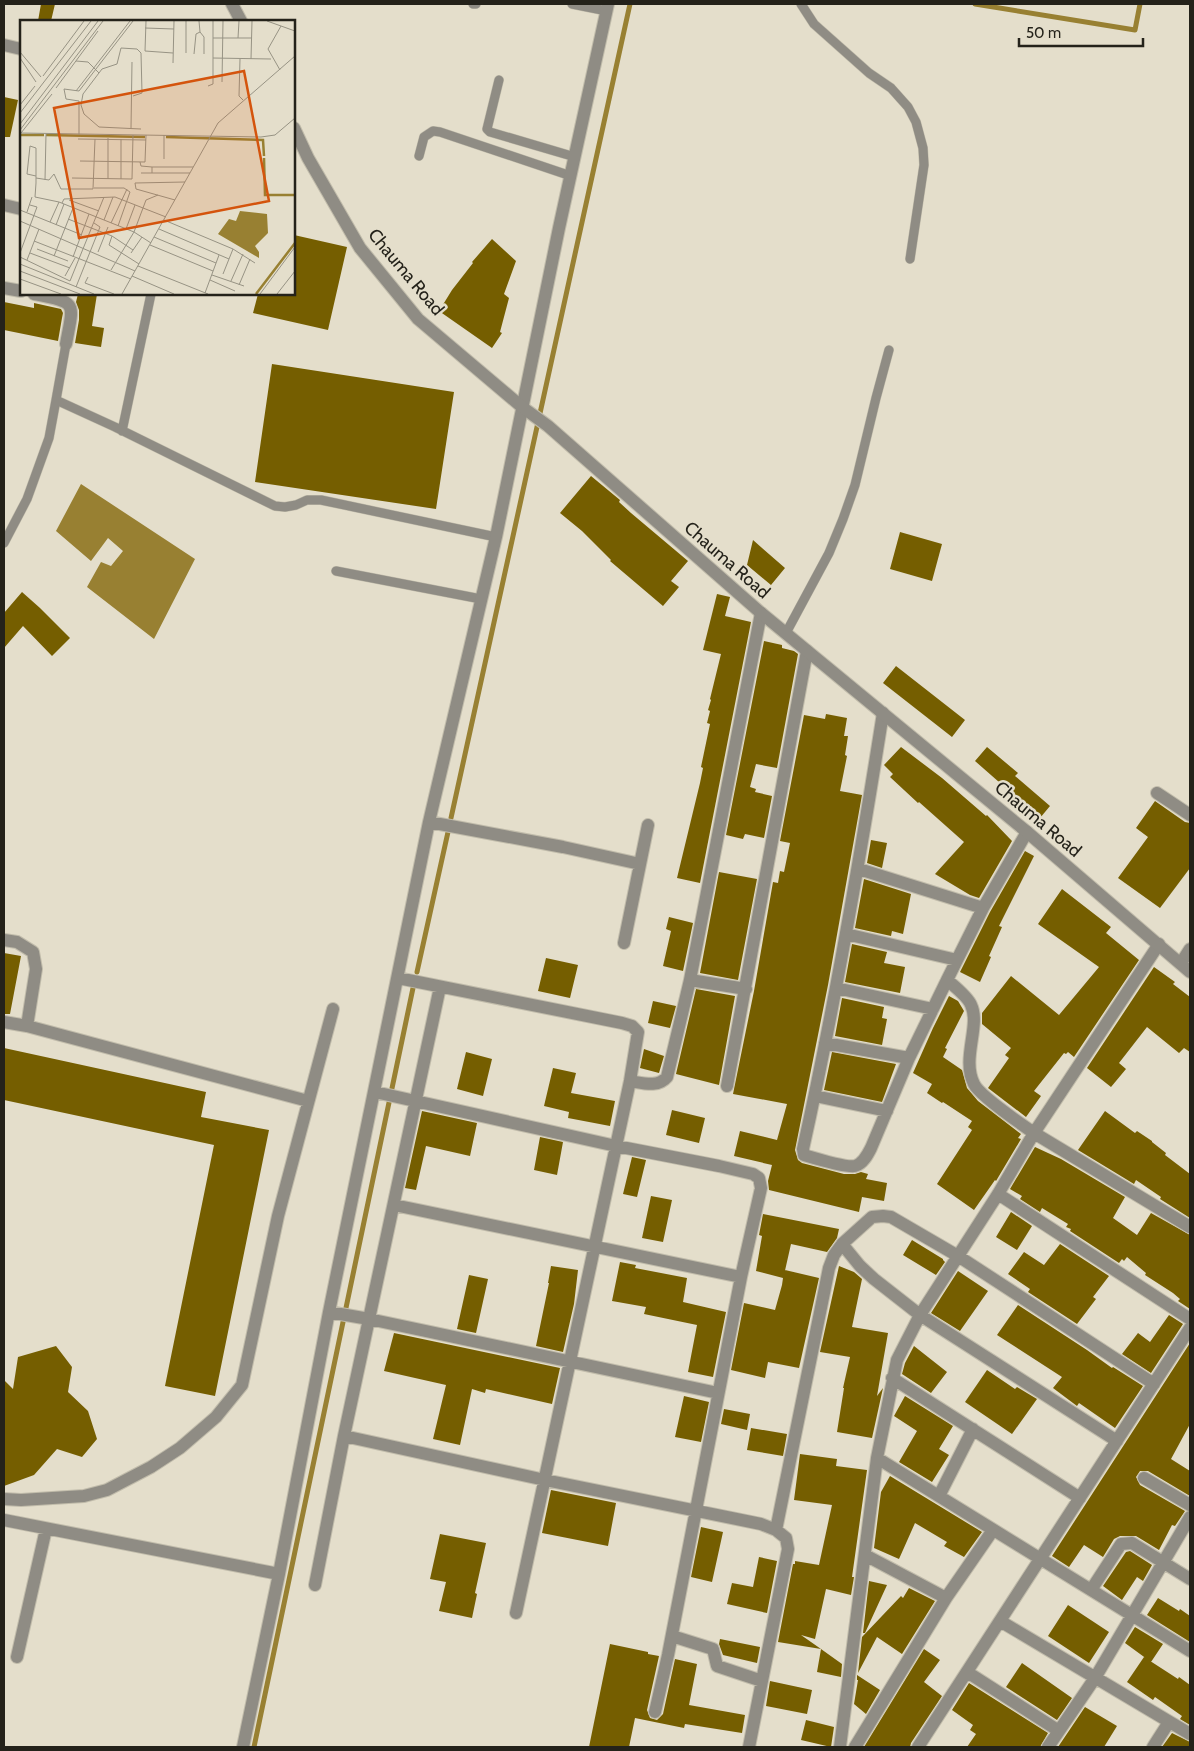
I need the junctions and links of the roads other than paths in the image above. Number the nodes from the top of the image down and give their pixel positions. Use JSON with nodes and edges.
{"nodes":[{"id":1,"x":232,"y":4,"type":"edge"},
{"id":2,"x":572,"y":4,"type":"edge"},
{"id":3,"x":801,"y":4,"type":"edge"},
{"id":4,"x":607,"y":7,"type":"edge"},
{"id":5,"x":240,"y":20,"type":"edge"},
{"id":6,"x":4,"y":45,"type":"edge"},
{"id":7,"x":20,"y":49,"type":"edge"},
{"id":8,"x":500,"y":80,"type":"dead end"},
{"id":9,"x":295,"y":130,"type":"edge"},
{"id":10,"x":419,"y":156,"type":"dead end"},
{"id":11,"x":575,"y":157,"type":"junction"},
{"id":12,"x":571,"y":176,"type":"junction"},
{"id":13,"x":4,"y":205,"type":"edge"},
{"id":14,"x":20,"y":209,"type":"edge"},
{"id":15,"x":910,"y":259,"type":"dead end"},
{"id":16,"x":4,"y":288,"type":"edge"},
{"id":17,"x":20,"y":291,"type":"edge"},
{"id":18,"x":39,"y":295,"type":"edge"},
{"id":19,"x":151,"y":295,"type":"edge"},
{"id":20,"x":66,"y":344,"type":"joint"},
{"id":21,"x":889,"y":350,"type":"dead end"},
{"id":22,"x":56,"y":400,"type":"junction"},
{"id":23,"x":526,"y":410,"type":"junction"},
{"id":24,"x":122,"y":431,"type":"junction"},
{"id":25,"x":496,"y":537,"type":"junction"},
{"id":26,"x":4,"y":544,"type":"edge"},
{"id":27,"x":336,"y":571,"type":"dead end"},
{"id":28,"x":481,"y":599,"type":"junction"},
{"id":29,"x":761,"y":613,"type":"junction"},
{"id":30,"x":786,"y":633,"type":"junction"},
{"id":31,"x":807,"y":650,"type":"junction"},
{"id":32,"x":883,"y":713,"type":"junction"},
{"id":33,"x":1157,"y":793,"type":"dead end"},
{"id":34,"x":1190,"y":815,"type":"edge"},
{"id":35,"x":430,"y":822,"type":"junction"},
{"id":36,"x":648,"y":825,"type":"dead end"},
{"id":37,"x":1027,"y":832,"type":"junction"},
{"id":38,"x":640,"y":864,"type":"junction"},
{"id":39,"x":859,"y":869,"type":"junction"},
{"id":40,"x":983,"y":908,"type":"junction"},
{"id":41,"x":846,"y":934,"type":"junction"},
{"id":42,"x":4,"y":940,"type":"edge"},
{"id":43,"x":624,"y":943,"type":"dead end"},
{"id":44,"x":1159,"y":944,"type":"junction"},
{"id":45,"x":1190,"y":950,"type":"edge"},
{"id":46,"x":957,"y":960,"type":"junction"},
{"id":47,"x":1185,"y":968,"type":"edge"},
{"id":48,"x":398,"y":978,"type":"junction"},
{"id":49,"x":690,"y":980,"type":"junction"},
{"id":50,"x":948,"y":980,"type":"junction"},
{"id":51,"x":440,"y":987,"type":"junction"},
{"id":52,"x":836,"y":988,"type":"junction"},
{"id":53,"x":746,"y":989,"type":"junction"},
{"id":54,"x":333,"y":1009,"type":"dead end"},
{"id":55,"x":933,"y":1009,"type":"junction"},
{"id":56,"x":4,"y":1022,"type":"edge"},
{"id":57,"x":27,"y":1026,"type":"junction"},
{"id":58,"x":825,"y":1043,"type":"junction"},
{"id":59,"x":909,"y":1058,"type":"junction"},
{"id":60,"x":630,"y":1081,"type":"junction"},
{"id":61,"x":727,"y":1086,"type":"dead end"},
{"id":62,"x":375,"y":1092,"type":"junction"},
{"id":63,"x":815,"y":1096,"type":"junction"},
{"id":64,"x":308,"y":1101,"type":"junction"},
{"id":65,"x":416,"y":1101,"type":"junction"},
{"id":66,"x":887,"y":1110,"type":"junction"},
{"id":67,"x":1034,"y":1133,"type":"junction"},
{"id":68,"x":616,"y":1146,"type":"junction"},
{"id":69,"x":998,"y":1194,"type":"junction"},
{"id":70,"x":394,"y":1205,"type":"junction"},
{"id":71,"x":1190,"y":1227,"type":"edge"},
{"id":72,"x":842,"y":1244,"type":"junction"},
{"id":73,"x":594,"y":1247,"type":"junction"},
{"id":74,"x":958,"y":1256,"type":"junction"},
{"id":75,"x":741,"y":1277,"type":"junction"},
{"id":76,"x":333,"y":1313,"type":"junction"},
{"id":77,"x":920,"y":1315,"type":"junction"},
{"id":78,"x":369,"y":1319,"type":"junction"},
{"id":79,"x":1190,"y":1320,"type":"edge"},
{"id":80,"x":1190,"y":1328,"type":"edge"},
{"id":81,"x":570,"y":1362,"type":"junction"},
{"id":82,"x":892,"y":1378,"type":"junction"},
{"id":83,"x":1154,"y":1384,"type":"junction"},
{"id":84,"x":718,"y":1393,"type":"junction"},
{"id":85,"x":972,"y":1429,"type":"junction"},
{"id":86,"x":344,"y":1436,"type":"junction"},
{"id":87,"x":1117,"y":1441,"type":"junction"},
{"id":88,"x":876,"y":1458,"type":"junction"},
{"id":89,"x":1144,"y":1478,"type":"dead end"},
{"id":90,"x":545,"y":1480,"type":"junction"},
{"id":91,"x":939,"y":1496,"type":"junction"},
{"id":92,"x":1080,"y":1498,"type":"junction"},
{"id":93,"x":4,"y":1499,"type":"edge"},
{"id":94,"x":1190,"y":1505,"type":"edge"},
{"id":95,"x":696,"y":1512,"type":"junction"},
{"id":96,"x":1190,"y":1517,"type":"edge"},
{"id":97,"x":4,"y":1520,"type":"edge"},
{"id":98,"x":46,"y":1529,"type":"junction"},
{"id":99,"x":776,"y":1530,"type":"junction"},
{"id":100,"x":993,"y":1530,"type":"junction"},
{"id":101,"x":865,"y":1555,"type":"junction"},
{"id":102,"x":1040,"y":1559,"type":"junction"},
{"id":103,"x":1164,"y":1562,"type":"junction"},
{"id":104,"x":279,"y":1574,"type":"junction"},
{"id":105,"x":1190,"y":1579,"type":"edge"},
{"id":106,"x":315,"y":1585,"type":"dead end"},
{"id":107,"x":1091,"y":1590,"type":"junction"},
{"id":108,"x":946,"y":1598,"type":"junction"},
{"id":109,"x":516,"y":1612,"type":"dead end"},
{"id":110,"x":1133,"y":1616,"type":"junction"},
{"id":111,"x":1000,"y":1621,"type":"junction"},
{"id":112,"x":672,"y":1636,"type":"junction"},
{"id":113,"x":1190,"y":1651,"type":"edge"},
{"id":114,"x":17,"y":1657,"type":"dead end"},
{"id":115,"x":967,"y":1672,"type":"junction"},
{"id":116,"x":1095,"y":1678,"type":"junction"},
{"id":117,"x":762,"y":1681,"type":"junction"},
{"id":118,"x":654,"y":1712,"type":"dead end"},
{"id":119,"x":1169,"y":1722,"type":"junction"},
{"id":120,"x":1059,"y":1731,"type":"junction"},
{"id":121,"x":1190,"y":1734,"type":"edge"},
{"id":122,"x":243,"y":1747,"type":"edge"},
{"id":123,"x":749,"y":1747,"type":"edge"},
{"id":124,"x":840,"y":1747,"type":"edge"},
{"id":125,"x":855,"y":1747,"type":"edge"},
{"id":126,"x":918,"y":1747,"type":"edge"},
{"id":127,"x":1048,"y":1747,"type":"edge"},
{"id":128,"x":1153,"y":1747,"type":"edge"}],
"edges":[{"from":1,"to":5,"type":"street"},
{"from":2,"to":4,"type":"lane"},
{"from":3,"to":15,"type":"lane"},
{"from":4,"to":11,"type":"street"},
{"from":6,"to":7,"type":"street"},
{"from":8,"to":11,"type":"lane"},
{"from":9,"to":23,"type":"street","name":"Chauma Road"},
{"from":10,"to":12,"type":"lane"},
{"from":11,"to":12,"type":"street"},
{"from":12,"to":23,"type":"street"},
{"from":13,"to":14,"type":"street"},
{"from":16,"to":17,"type":"street"},
{"from":18,"to":20,"type":"street"},
{"from":19,"to":24,"type":"lane"},
{"from":20,"to":22,"type":"lane"},
{"from":21,"to":30,"type":"lane"},
{"from":22,"to":24,"type":"lane"},
{"from":22,"to":26,"type":"lane"},
{"from":23,"to":25,"type":"street"},
{"from":23,"to":29,"type":"street","name":"Chauma Road"},
{"from":24,"to":25,"type":"lane"},
{"from":25,"to":28,"type":"street"},
{"from":27,"to":28,"type":"lane"},
{"from":28,"to":35,"type":"street"},
{"from":29,"to":30,"type":"street","name":"Chauma Road"},
{"from":29,"to":49,"type":"street"},
{"from":30,"to":31,"type":"street","name":"Chauma Road"},
{"from":31,"to":32,"type":"street","name":"Chauma Road"},
{"from":31,"to":53,"type":"street"},
{"from":32,"to":37,"type":"street","name":"Chauma Road"},
{"from":32,"to":39,"type":"street"},
{"from":33,"to":34,"type":"street"},
{"from":35,"to":38,"type":"street"},
{"from":35,"to":48,"type":"street"},
{"from":36,"to":38,"type":"street"},
{"from":37,"to":40,"type":"street"},
{"from":37,"to":44,"type":"street","name":"Chauma Road"},
{"from":38,"to":43,"type":"street"},
{"from":39,"to":40,"type":"street"},
{"from":39,"to":41,"type":"street"},
{"from":40,"to":46,"type":"street"},
{"from":41,"to":46,"type":"street"},
{"from":41,"to":52,"type":"street"},
{"from":42,"to":57,"type":"street"},
{"from":44,"to":47,"type":"street","name":"Chauma Road"},
{"from":44,"to":67,"type":"street"},
{"from":45,"to":47,"type":"street"},
{"from":46,"to":50,"type":"street"},
{"from":48,"to":51,"type":"street"},
{"from":48,"to":62,"type":"street"},
{"from":49,"to":53,"type":"street"},
{"from":49,"to":60,"type":"street"},
{"from":50,"to":55,"type":"street"},
{"from":50,"to":67,"type":"street"},
{"from":51,"to":60,"type":"street"},
{"from":51,"to":65,"type":"street"},
{"from":52,"to":55,"type":"street"},
{"from":52,"to":58,"type":"street"},
{"from":53,"to":61,"type":"street"},
{"from":54,"to":64,"type":"street"},
{"from":55,"to":59,"type":"street"},
{"from":56,"to":57,"type":"street"},
{"from":57,"to":64,"type":"street"},
{"from":58,"to":59,"type":"street"},
{"from":58,"to":63,"type":"street"},
{"from":59,"to":66,"type":"street"},
{"from":60,"to":68,"type":"street"},
{"from":62,"to":65,"type":"street"},
{"from":62,"to":76,"type":"street"},
{"from":63,"to":66,"type":"street"},
{"from":63,"to":66,"type":"street"},
{"from":64,"to":93,"type":"street"},
{"from":65,"to":68,"type":"street"},
{"from":65,"to":70,"type":"street"},
{"from":67,"to":69,"type":"street"},
{"from":67,"to":71,"type":"street"},
{"from":68,"to":73,"type":"street"},
{"from":68,"to":75,"type":"street"},
{"from":69,"to":74,"type":"street"},
{"from":69,"to":79,"type":"street"},
{"from":70,"to":73,"type":"street"},
{"from":70,"to":78,"type":"street"},
{"from":72,"to":74,"type":"street"},
{"from":72,"to":77,"type":"street"},
{"from":72,"to":99,"type":"street"},
{"from":73,"to":75,"type":"street"},
{"from":73,"to":81,"type":"street"},
{"from":74,"to":77,"type":"street"},
{"from":74,"to":83,"type":"street"},
{"from":75,"to":84,"type":"street"},
{"from":76,"to":78,"type":"street"},
{"from":76,"to":104,"type":"street"},
{"from":77,"to":82,"type":"street"},
{"from":77,"to":87,"type":"street"},
{"from":78,"to":81,"type":"street"},
{"from":78,"to":86,"type":"street"},
{"from":80,"to":83,"type":"street"},
{"from":81,"to":84,"type":"street"},
{"from":81,"to":90,"type":"street"},
{"from":82,"to":85,"type":"street"},
{"from":82,"to":88,"type":"street"},
{"from":83,"to":87,"type":"street"},
{"from":84,"to":95,"type":"street"},
{"from":85,"to":91,"type":"street"},
{"from":85,"to":92,"type":"street"},
{"from":86,"to":90,"type":"street"},
{"from":86,"to":106,"type":"street"},
{"from":87,"to":92,"type":"street"},
{"from":88,"to":91,"type":"street"},
{"from":88,"to":101,"type":"street"},
{"from":89,"to":94,"type":"street"},
{"from":90,"to":95,"type":"street"},
{"from":90,"to":109,"type":"street"},
{"from":91,"to":100,"type":"street"},
{"from":92,"to":102,"type":"street"},
{"from":95,"to":99,"type":"street"},
{"from":95,"to":112,"type":"street"},
{"from":96,"to":103,"type":"street"},
{"from":97,"to":98,"type":"street"},
{"from":98,"to":104,"type":"street"},
{"from":98,"to":114,"type":"street"},
{"from":99,"to":117,"type":"street"},
{"from":100,"to":102,"type":"street"},
{"from":100,"to":108,"type":"street"},
{"from":101,"to":108,"type":"street"},
{"from":101,"to":124,"type":"street"},
{"from":102,"to":107,"type":"street"},
{"from":102,"to":111,"type":"street"},
{"from":103,"to":105,"type":"street"},
{"from":103,"to":107,"type":"street"},
{"from":103,"to":110,"type":"street"},
{"from":104,"to":122,"type":"street"},
{"from":107,"to":110,"type":"street"},
{"from":108,"to":125,"type":"street"},
{"from":110,"to":113,"type":"street"},
{"from":110,"to":116,"type":"street"},
{"from":111,"to":115,"type":"street"},
{"from":111,"to":116,"type":"street"},
{"from":112,"to":117,"type":"street"},
{"from":112,"to":118,"type":"street"},
{"from":115,"to":120,"type":"street"},
{"from":115,"to":126,"type":"street"},
{"from":116,"to":119,"type":"street"},
{"from":116,"to":120,"type":"street"},
{"from":117,"to":123,"type":"street"},
{"from":119,"to":121,"type":"street"},
{"from":119,"to":128,"type":"street"},
{"from":120,"to":127,"type":"street"}]}
